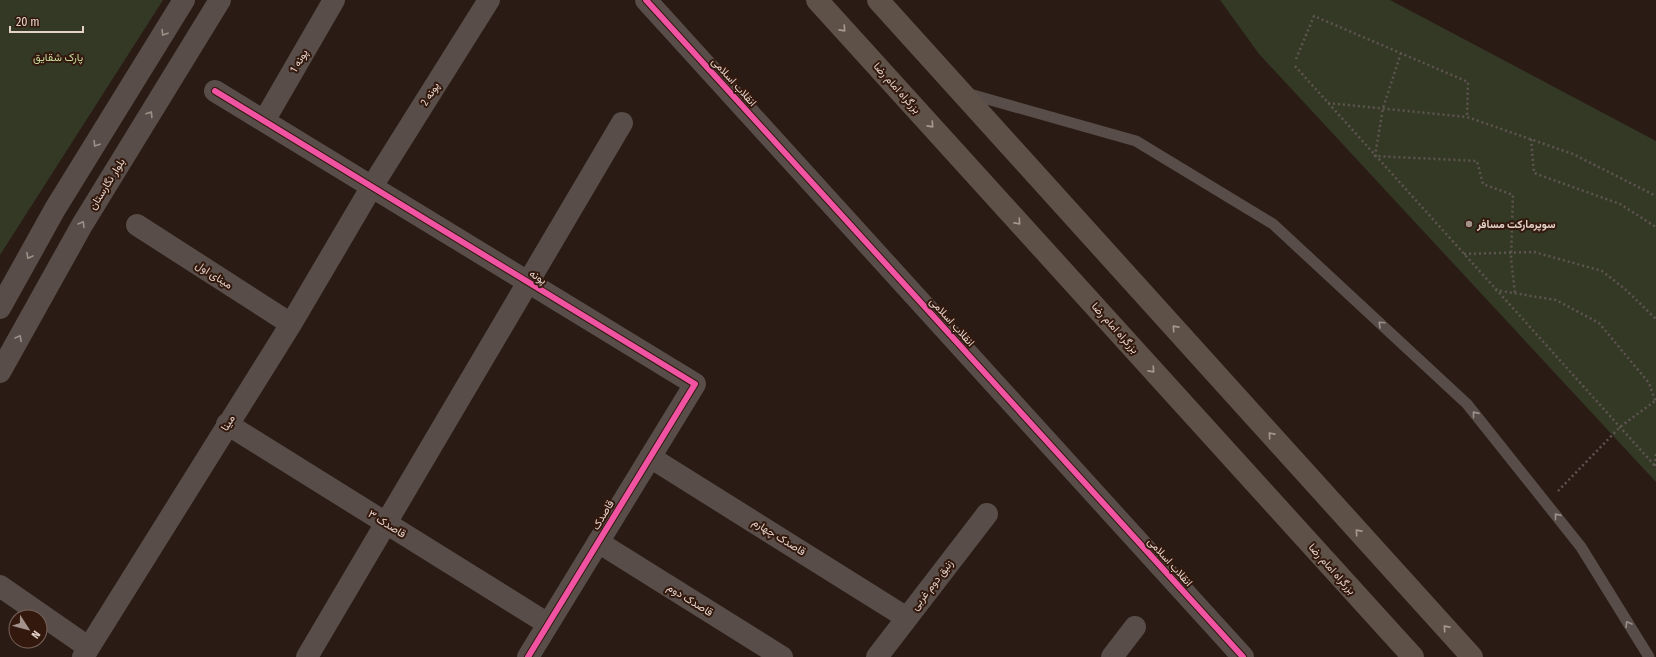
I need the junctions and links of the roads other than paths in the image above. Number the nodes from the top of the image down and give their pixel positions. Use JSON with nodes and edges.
{"nodes":[{"id":1,"x":184,"y":0,"type":"edge"},
{"id":2,"x":220,"y":0,"type":"edge"},
{"id":3,"x":334,"y":0,"type":"edge"},
{"id":4,"x":490,"y":0,"type":"edge"},
{"id":5,"x":646,"y":0,"type":"edge"},
{"id":6,"x":817,"y":0,"type":"edge"},
{"id":7,"x":878,"y":0,"type":"edge"},
{"id":8,"x":215,"y":91,"type":"dead end"},
{"id":9,"x":960,"y":91,"type":"junction"},
{"id":10,"x":264,"y":121,"type":"junction"},
{"id":11,"x":622,"y":123,"type":"dead end"},
{"id":12,"x":371,"y":188,"type":"junction"},
{"id":13,"x":137,"y":225,"type":"dead end"},
{"id":14,"x":527,"y":283,"type":"junction"},
{"id":15,"x":0,"y":308,"type":"edge"},
{"id":16,"x":291,"y":324,"type":"junction"},
{"id":17,"x":0,"y":372,"type":"edge"},
{"id":18,"x":695,"y":384,"type":"joint"},
{"id":19,"x":227,"y":424,"type":"junction"},
{"id":20,"x":650,"y":457,"type":"junction"},
{"id":21,"x":987,"y":514,"type":"dead end"},
{"id":22,"x":386,"y":523,"type":"junction"},
{"id":23,"x":598,"y":542,"type":"junction"},
{"id":24,"x":0,"y":586,"type":"edge"},
{"id":25,"x":907,"y":618,"type":"junction"},
{"id":26,"x":548,"y":624,"type":"junction"},
{"id":27,"x":1136,"y":627,"type":"dead end"},
{"id":28,"x":85,"y":652,"type":"edge"},
{"id":29,"x":307,"y":657,"type":"edge"},
{"id":30,"x":528,"y":657,"type":"edge"},
{"id":31,"x":782,"y":657,"type":"edge"},
{"id":32,"x":877,"y":657,"type":"edge"},
{"id":33,"x":1112,"y":657,"type":"edge"},
{"id":34,"x":1243,"y":657,"type":"edge"},
{"id":35,"x":1412,"y":657,"type":"edge"},
{"id":36,"x":1472,"y":657,"type":"edge"},
{"id":37,"x":1649,"y":657,"type":"edge"}],
"edges":[{"from":1,"to":15,"type":"street","one_way":true},
{"from":17,"to":2,"type":"street","name":"بلوار نگارستان","one_way":true},
{"from":3,"to":10,"type":"street","name":"پونه 1"},
{"from":4,"to":12,"type":"street","name":"پونه 2"},
{"from":5,"to":34,"type":"street","name":"انقلاب اسلامی"},
{"from":6,"to":35,"type":"highway","name":"بزرگراه امام رضا","one_way":true},
{"from":7,"to":9,"type":"highway"},
{"from":8,"to":10,"type":"street","name":"پونه"},
{"from":36,"to":9,"type":"highway","one_way":true},
{"from":37,"to":9,"type":"lane","one_way":true},
{"from":10,"to":12,"type":"street","name":"پونه"},
{"from":11,"to":14,"type":"street"},
{"from":12,"to":14,"type":"street","name":"پونه"},
{"from":12,"to":16,"type":"street","name":"مینا"},
{"from":13,"to":16,"type":"street","name":"مینای اول"},
{"from":14,"to":18,"type":"street","name":"پونه"},
{"from":14,"to":22,"type":"street"},
{"from":16,"to":19,"type":"street","name":"مینا"},
{"from":18,"to":20,"type":"street","name":"قاصدک"},
{"from":19,"to":22,"type":"street","name":"قاصدک ۳"},
{"from":19,"to":28,"type":"street","name":"مینا"},
{"from":20,"to":23,"type":"street","name":"قاصدک"},
{"from":20,"to":25,"type":"street","name":"قاصدک چهارم"},
{"from":21,"to":25,"type":"street","name":"زنبق دوم غربی"},
{"from":22,"to":26,"type":"street","name":"قاصدک ۳"},
{"from":22,"to":29,"type":"street"},
{"from":23,"to":26,"type":"street","name":"قاصدک"},
{"from":23,"to":31,"type":"street","name":"قاصدک دوم"},
{"from":24,"to":28,"type":"street"},
{"from":25,"to":32,"type":"street","name":"زنبق دوم غربی"},
{"from":26,"to":30,"type":"street","name":"قاصدک"},
{"from":27,"to":33,"type":"street"}]}
